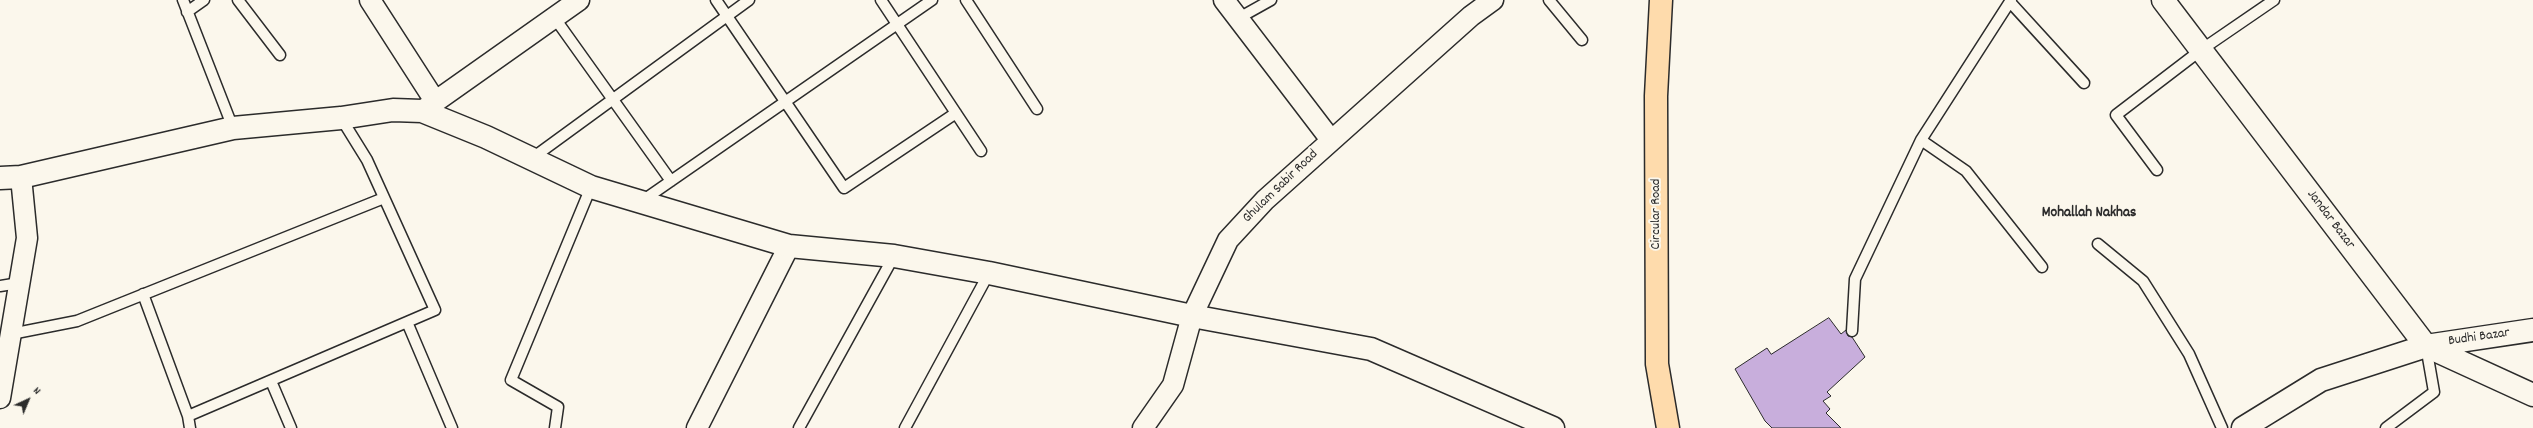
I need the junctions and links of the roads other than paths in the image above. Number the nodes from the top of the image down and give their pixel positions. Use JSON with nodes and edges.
{"nodes":[{"id":1,"x":183,"y":0,"type":"edge"},
{"id":2,"x":204,"y":0,"type":"edge"},
{"id":3,"x":238,"y":0,"type":"edge"},
{"id":4,"x":370,"y":0,"type":"edge"},
{"id":5,"x":579,"y":0,"type":"edge"},
{"id":6,"x":716,"y":0,"type":"edge"},
{"id":7,"x":749,"y":0,"type":"edge"},
{"id":8,"x":881,"y":0,"type":"edge"},
{"id":9,"x":932,"y":0,"type":"edge"},
{"id":10,"x":966,"y":0,"type":"edge"},
{"id":11,"x":1224,"y":0,"type":"edge"},
{"id":12,"x":1271,"y":0,"type":"edge"},
{"id":13,"x":1493,"y":0,"type":"edge"},
{"id":14,"x":1549,"y":0,"type":"edge"},
{"id":15,"x":1661,"y":0,"type":"edge"},
{"id":16,"x":2163,"y":0,"type":"edge"},
{"id":17,"x":2274,"y":0,"type":"edge"},
{"id":18,"x":2011,"y":1,"type":"edge"},
{"id":19,"x":187,"y":12,"type":"junction"},
{"id":20,"x":729,"y":15,"type":"junction"},
{"id":21,"x":554,"y":17,"type":"junction"},
{"id":22,"x":1237,"y":19,"type":"junction"},
{"id":23,"x":897,"y":24,"type":"junction"},
{"id":24,"x":1582,"y":40,"type":"dead end"},
{"id":25,"x":2201,"y":50,"type":"junction"},
{"id":26,"x":280,"y":55,"type":"dead end"},
{"id":27,"x":2084,"y":83,"type":"dead end"},
{"id":28,"x":612,"y":100,"type":"junction"},
{"id":29,"x":786,"y":101,"type":"junction"},
{"id":30,"x":428,"y":106,"type":"junction"},
{"id":31,"x":1037,"y":109,"type":"dead end"},
{"id":32,"x":956,"y":113,"type":"junction"},
{"id":33,"x":341,"y":118,"type":"junction"},
{"id":34,"x":234,"y":128,"type":"junction"},
{"id":35,"x":1331,"y":140,"type":"junction"},
{"id":36,"x":1921,"y":140,"type":"junction"},
{"id":37,"x":981,"y":151,"type":"dead end"},
{"id":38,"x":531,"y":159,"type":"junction"},
{"id":39,"x":2157,"y":170,"type":"dead end"},
{"id":40,"x":11,"y":178,"type":"edge"},
{"id":41,"x":670,"y":181,"type":"junction"},
{"id":42,"x":591,"y":187,"type":"junction"},
{"id":43,"x":384,"y":198,"type":"junction"},
{"id":44,"x":642,"y":201,"type":"junction"},
{"id":45,"x":2098,"y":244,"type":"dead end"},
{"id":46,"x":789,"y":246,"type":"junction"},
{"id":47,"x":894,"y":256,"type":"junction"},
{"id":48,"x":2042,"y":267,"type":"dead end"},
{"id":49,"x":989,"y":273,"type":"junction"},
{"id":50,"x":10,"y":284,"type":"edge"},
{"id":51,"x":143,"y":294,"type":"junction"},
{"id":52,"x":1192,"y":316,"type":"junction"},
{"id":53,"x":407,"y":322,"type":"junction"},
{"id":54,"x":2533,"y":330,"type":"edge"},
{"id":55,"x":1852,"y":331,"type":"dead end"},
{"id":56,"x":11,"y":334,"type":"junction"},
{"id":57,"x":2426,"y":346,"type":"junction"},
{"id":58,"x":271,"y":381,"type":"junction"},
{"id":59,"x":2533,"y":395,"type":"edge"},
{"id":60,"x":0,"y":398,"type":"edge"},
{"id":61,"x":188,"y":416,"type":"junction"},
{"id":62,"x":190,"y":428,"type":"edge"},
{"id":63,"x":292,"y":428,"type":"edge"},
{"id":64,"x":452,"y":428,"type":"edge"},
{"id":65,"x":555,"y":428,"type":"edge"},
{"id":66,"x":697,"y":428,"type":"edge"},
{"id":67,"x":799,"y":428,"type":"edge"},
{"id":68,"x":905,"y":428,"type":"edge"},
{"id":69,"x":1143,"y":428,"type":"edge"},
{"id":70,"x":1553,"y":428,"type":"edge"},
{"id":71,"x":1668,"y":428,"type":"edge"},
{"id":72,"x":2222,"y":428,"type":"edge"},
{"id":73,"x":2243,"y":428,"type":"edge"},
{"id":74,"x":2386,"y":428,"type":"edge"}],
"edges":[{"from":1,"to":19,"type":"lane"},
{"from":2,"to":19,"type":"lane"},
{"from":3,"to":26,"type":"lane"},
{"from":4,"to":30,"type":"street"},
{"from":5,"to":21,"type":"street"},
{"from":6,"to":20,"type":"lane"},
{"from":7,"to":20,"type":"lane"},
{"from":8,"to":23,"type":"lane"},
{"from":9,"to":23,"type":"lane"},
{"from":10,"to":31,"type":"lane"},
{"from":11,"to":22,"type":"street"},
{"from":12,"to":22,"type":"lane"},
{"from":13,"to":35,"type":"street","name":"Ghulam Sabir Road"},
{"from":14,"to":24,"type":"lane"},
{"from":15,"to":71,"type":"main road","name":"Circular Road"},
{"from":16,"to":25,"type":"street","name":"Jandar Bazar"},
{"from":17,"to":25,"type":"lane"},
{"from":18,"to":27,"type":"lane"},
{"from":18,"to":36,"type":"lane"},
{"from":19,"to":34,"type":"lane"},
{"from":20,"to":28,"type":"lane"},
{"from":20,"to":29,"type":"lane"},
{"from":21,"to":28,"type":"lane"},
{"from":21,"to":30,"type":"street"},
{"from":22,"to":35,"type":"street"},
{"from":23,"to":29,"type":"lane"},
{"from":23,"to":32,"type":"lane"},
{"from":25,"to":39,"type":"lane"},
{"from":25,"to":57,"type":"street","name":"Jandar Bazar"},
{"from":28,"to":38,"type":"lane"},
{"from":28,"to":41,"type":"lane"},
{"from":29,"to":32,"type":"lane"},
{"from":29,"to":41,"type":"lane"},
{"from":30,"to":33,"type":"street"},
{"from":30,"to":38,"type":"street"},
{"from":32,"to":37,"type":"lane"},
{"from":33,"to":34,"type":"street"},
{"from":33,"to":43,"type":"lane"},
{"from":34,"to":40,"type":"street"},
{"from":35,"to":52,"type":"street","name":"Ghulam Sabir Road"},
{"from":36,"to":48,"type":"lane"},
{"from":36,"to":55,"type":"lane"},
{"from":38,"to":42,"type":"street"},
{"from":40,"to":50,"type":"street"},
{"from":41,"to":44,"type":"lane"},
{"from":42,"to":44,"type":"street"},
{"from":42,"to":65,"type":"lane"},
{"from":43,"to":51,"type":"lane"},
{"from":43,"to":53,"type":"lane"},
{"from":44,"to":46,"type":"street"},
{"from":45,"to":72,"type":"lane"},
{"from":46,"to":47,"type":"street"},
{"from":46,"to":66,"type":"street"},
{"from":47,"to":49,"type":"street"},
{"from":47,"to":67,"type":"lane"},
{"from":49,"to":52,"type":"street"},
{"from":49,"to":68,"type":"lane"},
{"from":50,"to":56,"type":"street"},
{"from":51,"to":56,"type":"lane"},
{"from":51,"to":61,"type":"lane"},
{"from":52,"to":69,"type":"street","name":"Ghulam Sabir Road"},
{"from":52,"to":70,"type":"street"},
{"from":53,"to":58,"type":"lane"},
{"from":53,"to":64,"type":"lane"},
{"from":54,"to":57,"type":"street","name":"Budhi Bazar"},
{"from":56,"to":60,"type":"street"},
{"from":57,"to":59,"type":"street","name":"Jandar Bazar"},
{"from":57,"to":73,"type":"street","name":"Budhi Bazar"},
{"from":57,"to":74,"type":"lane"},
{"from":58,"to":61,"type":"lane"},
{"from":58,"to":63,"type":"lane"},
{"from":61,"to":62,"type":"lane"}]}
